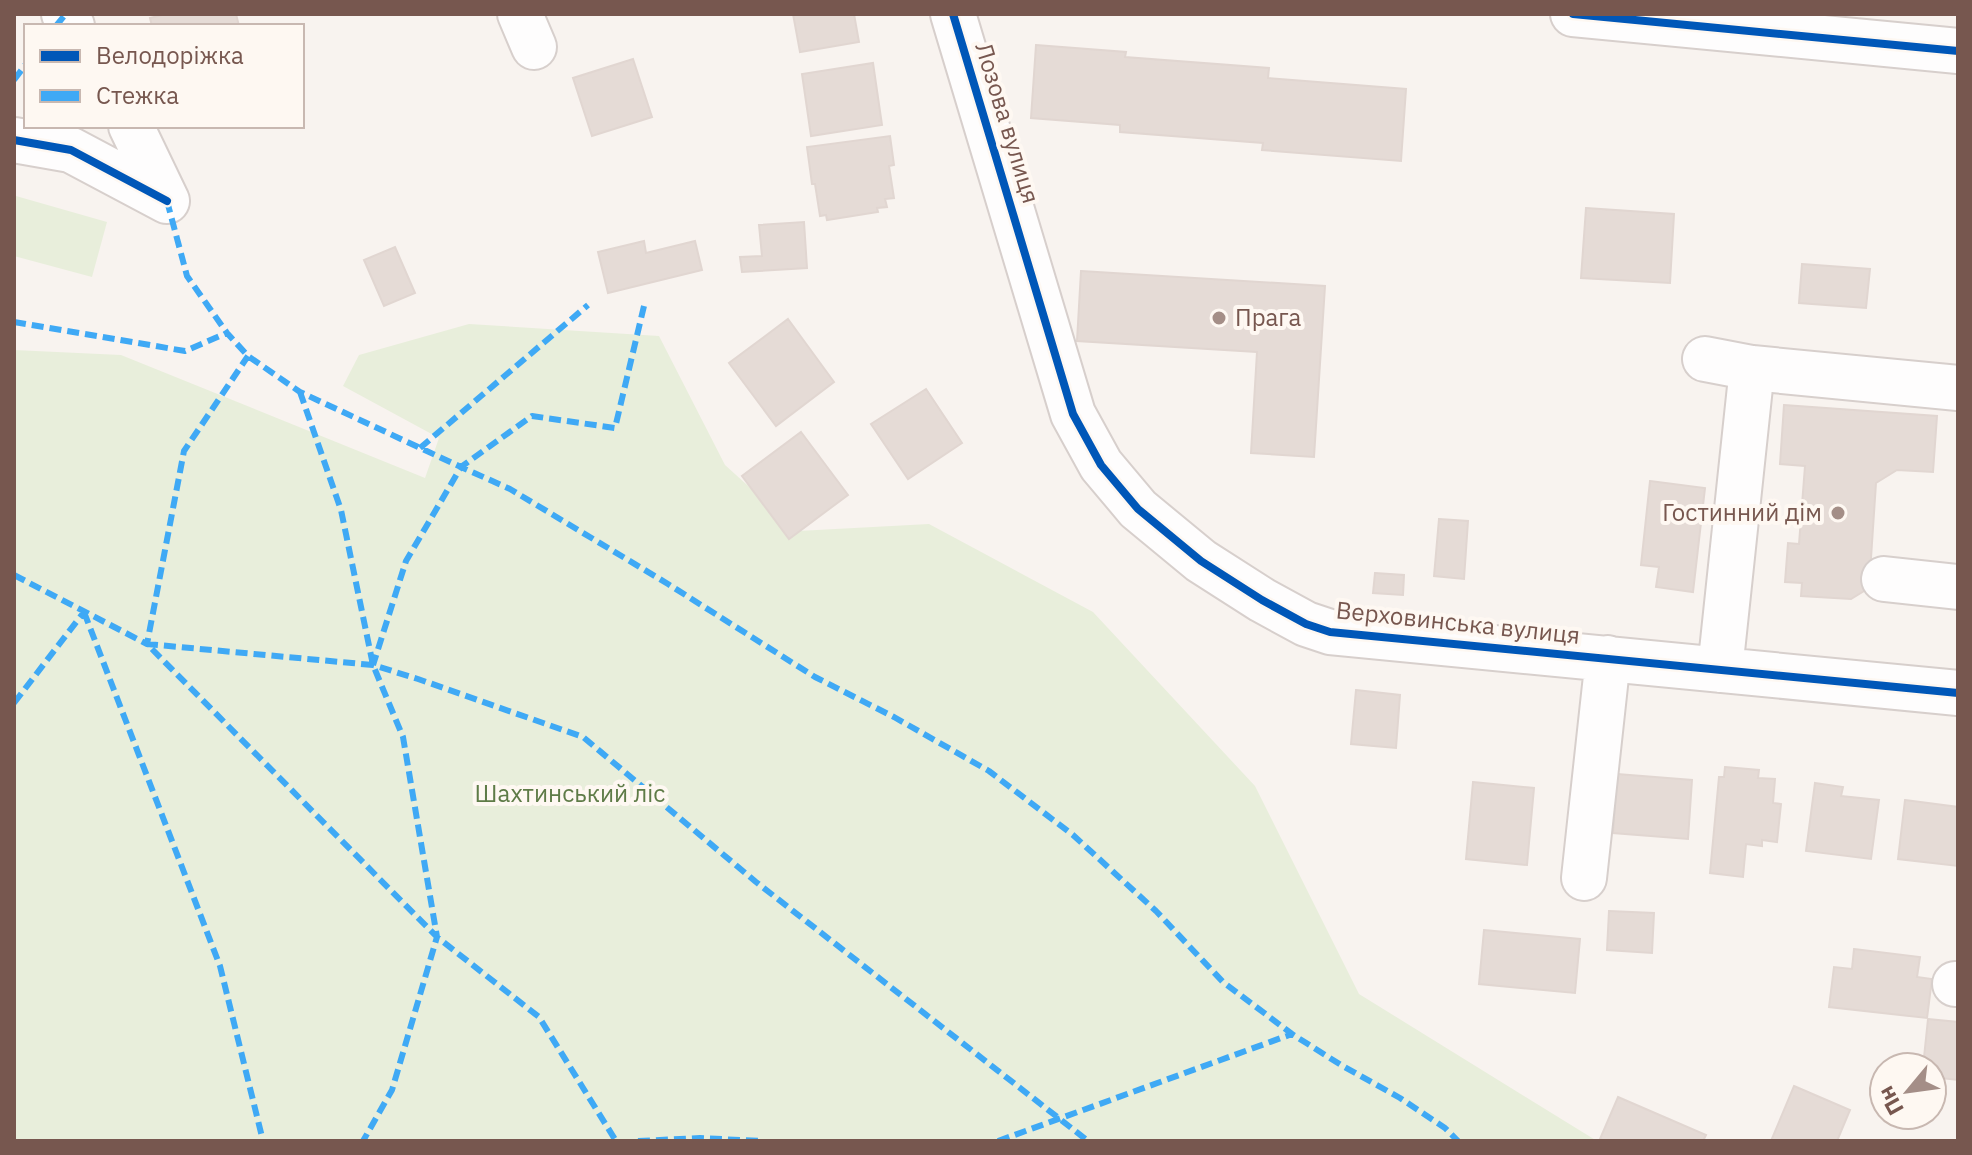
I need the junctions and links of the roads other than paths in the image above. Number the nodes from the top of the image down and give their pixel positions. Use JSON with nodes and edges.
{"nodes":[{"id":1,"x":953,"y":14,"type":"edge"},
{"id":2,"x":1573,"y":14,"type":"edge"},
{"id":3,"x":1958,"y":51,"type":"edge"},
{"id":4,"x":132,"y":128,"type":"edge"},
{"id":5,"x":14,"y":140,"type":"edge"},
{"id":6,"x":1023,"y":245,"type":"joint"},
{"id":7,"x":1705,"y":359,"type":"dead end"},
{"id":8,"x":1752,"y":368,"type":"junction"},
{"id":9,"x":1958,"y":388,"type":"edge"},
{"id":10,"x":1884,"y":579,"type":"dead end"},
{"id":11,"x":1958,"y":587,"type":"edge"},
{"id":12,"x":1608,"y":658,"type":"junction"},
{"id":13,"x":1720,"y":670,"type":"junction"},
{"id":14,"x":1958,"y":693,"type":"edge"},
{"id":15,"x":1584,"y":878,"type":"dead end"}],
"edges":[{"from":1,"to":6,"type":"street","name":"Лозова вулиця"},
{"from":2,"to":3,"type":"street"},
{"from":4,"to":5,"type":"street"},
{"from":6,"to":12,"type":"street","name":"Верховинська вулиця"},
{"from":7,"to":8,"type":"street"},
{"from":8,"to":9,"type":"street"},
{"from":8,"to":13,"type":"street"},
{"from":10,"to":11,"type":"street"},
{"from":12,"to":13,"type":"street","name":"Верховинська вулиця"},
{"from":12,"to":15,"type":"street"},
{"from":13,"to":14,"type":"street","name":"Верховинська вулиця"}]}
